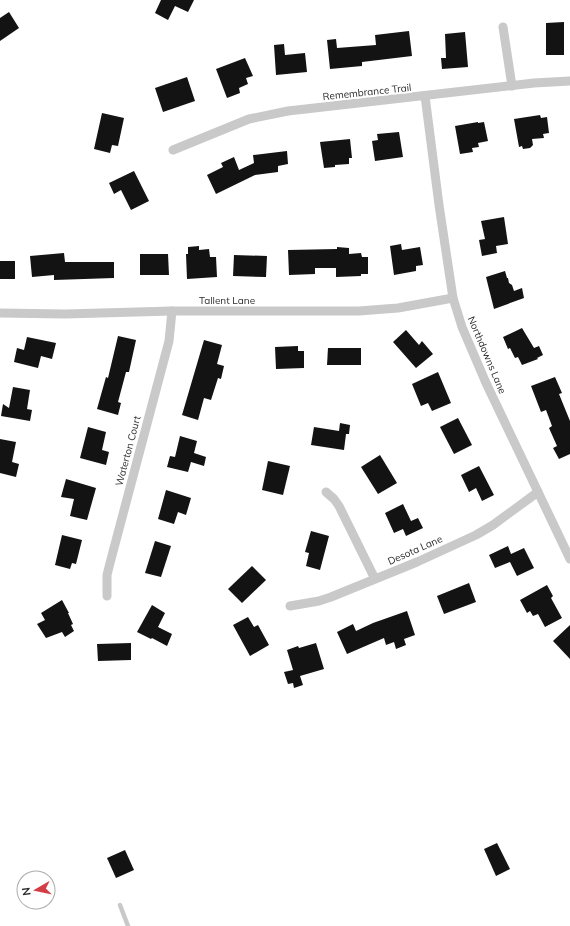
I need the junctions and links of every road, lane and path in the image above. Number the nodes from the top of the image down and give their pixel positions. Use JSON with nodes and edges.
{"nodes":[{"id":1,"x":503,"y":27,"type":"dead end"},
{"id":2,"x":570,"y":81,"type":"edge"},
{"id":3,"x":512,"y":86,"type":"junction"},
{"id":4,"x":425,"y":96,"type":"junction"},
{"id":5,"x":172,"y":150,"type":"dead end"},
{"id":6,"x":453,"y":298,"type":"junction"},
{"id":7,"x":172,"y":312,"type":"junction"},
{"id":8,"x":0,"y":313,"type":"edge"},
{"id":9,"x":326,"y":492,"type":"dead end"},
{"id":10,"x":538,"y":492,"type":"junction"},
{"id":11,"x":569,"y":555,"type":"edge"},
{"id":12,"x":375,"y":579,"type":"junction"},
{"id":13,"x":107,"y":596,"type":"dead end"},
{"id":14,"x":290,"y":606,"type":"dead end"},
{"id":15,"x":120,"y":905,"type":"dead end"},
{"id":16,"x":128,"y":926,"type":"edge"}],
"edges":[{"from":1,"to":3,"type":"street"},
{"from":2,"to":3,"type":"street","name":"Remembrance Trail"},
{"from":3,"to":4,"type":"street","name":"Remembrance Trail"},
{"from":4,"to":5,"type":"street","name":"Remembrance Trail"},
{"from":4,"to":6,"type":"street","name":"Northdowns Lane"},
{"from":6,"to":7,"type":"street","name":"Tallent Lane"},
{"from":6,"to":10,"type":"street","name":"Northdowns Lane"},
{"from":7,"to":8,"type":"street","name":"Tallent Lane"},
{"from":7,"to":13,"type":"street","name":"Waterton Court"},
{"from":9,"to":12,"type":"street"},
{"from":10,"to":11,"type":"street","name":"Northdowns Lane"},
{"from":10,"to":12,"type":"street","name":"Desota Lane"},
{"from":12,"to":14,"type":"street","name":"Desota Lane"},
{"from":15,"to":16,"type":"lane"}]}
